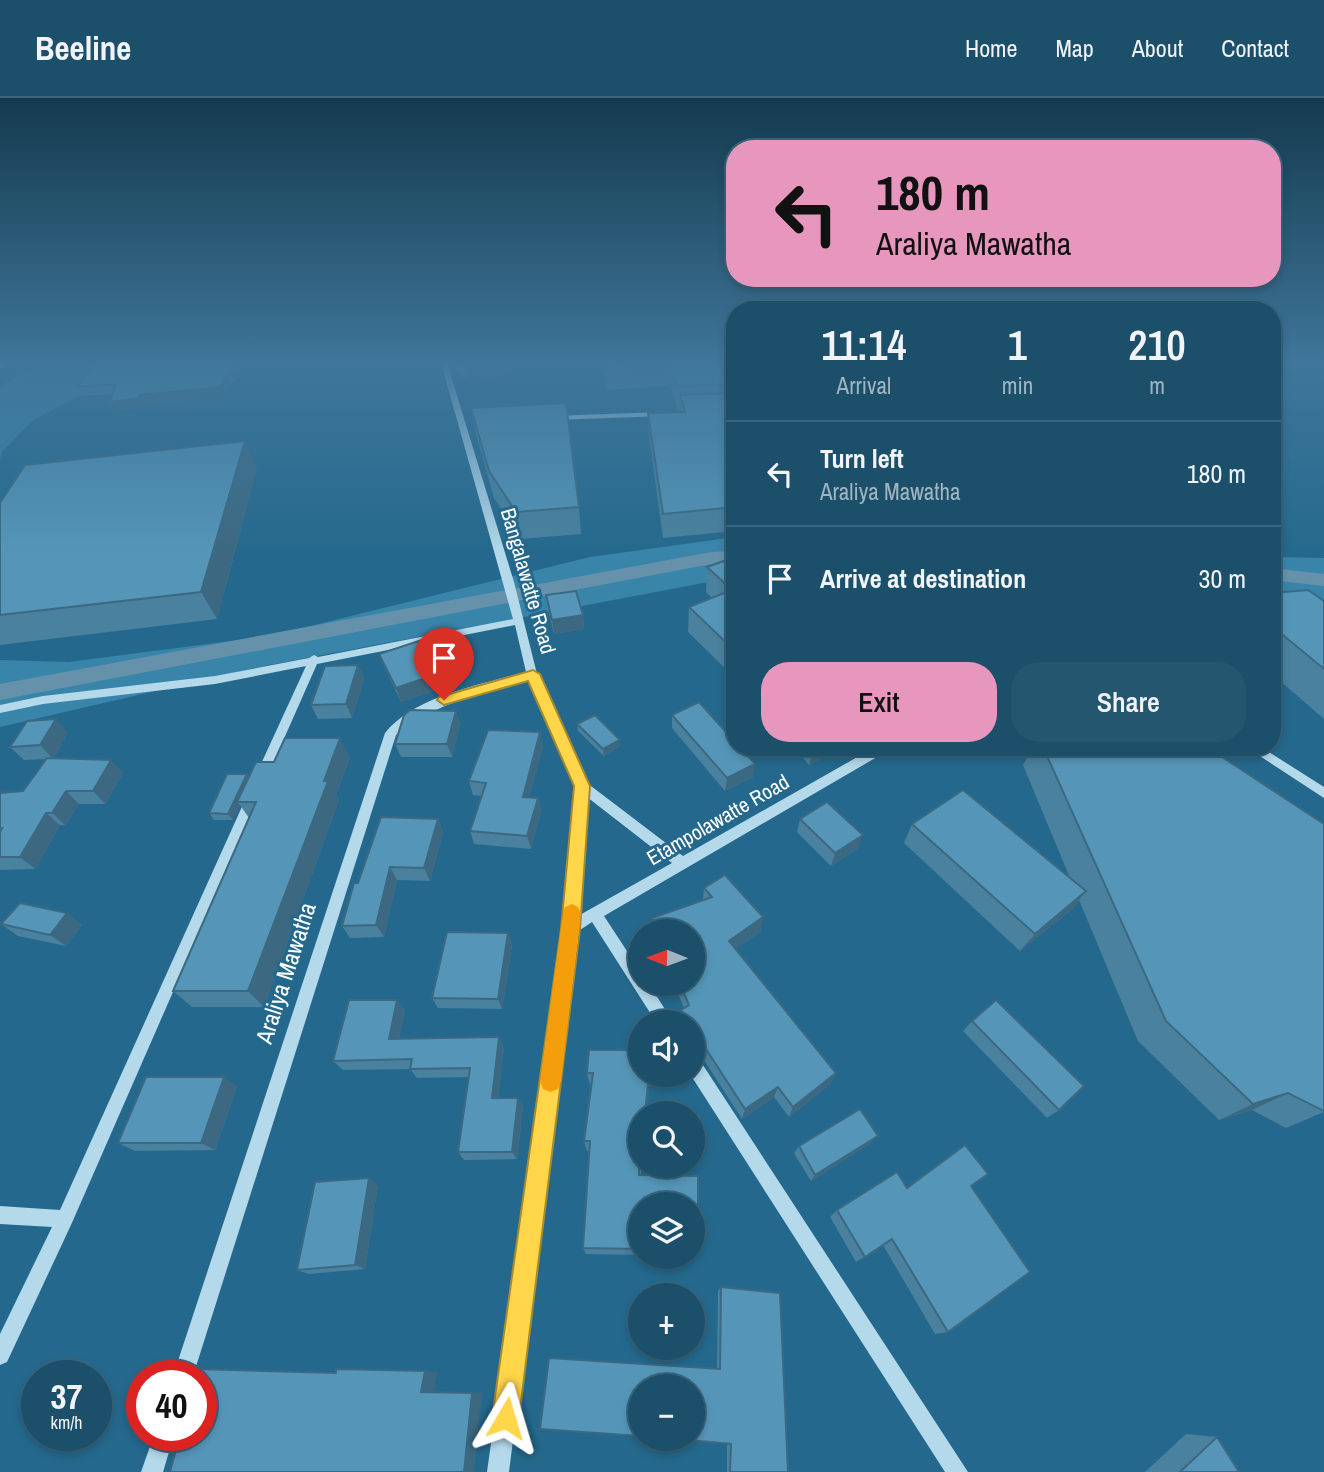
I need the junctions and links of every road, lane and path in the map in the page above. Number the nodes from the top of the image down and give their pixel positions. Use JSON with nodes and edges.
{"nodes":[{"id":1,"x":462,"y":427,"type":"edge"},
{"id":2,"x":519,"y":621,"type":"junction"},
{"id":3,"x":314,"y":659,"type":"junction"},
{"id":4,"x":533,"y":674,"type":"junction"},
{"id":5,"x":0,"y":709,"type":"edge"},
{"id":6,"x":869,"y":756,"type":"edge"},
{"id":7,"x":1266,"y":756,"type":"edge"},
{"id":8,"x":582,"y":786,"type":"junction"},
{"id":9,"x":1324,"y":793,"type":"edge"},
{"id":10,"x":683,"y":864,"type":"junction"},
{"id":11,"x":596,"y":916,"type":"junction"},
{"id":12,"x":570,"y":929,"type":"junction"},
{"id":13,"x":657,"y":1010,"type":"edge"},
{"id":14,"x":705,"y":1084,"type":"edge"},
{"id":15,"x":0,"y":1215,"type":"edge"},
{"id":16,"x":65,"y":1219,"type":"junction"},
{"id":17,"x":0,"y":1356,"type":"edge"},
{"id":18,"x":188,"y":1360,"type":"edge"},
{"id":19,"x":159,"y":1451,"type":"edge"},
{"id":20,"x":152,"y":1472,"type":"edge"},
{"id":21,"x":498,"y":1472,"type":"edge"},
{"id":22,"x":957,"y":1472,"type":"edge"}],
"edges":[{"from":1,"to":2,"type":"street","name":"Bangalawatte Road"},
{"from":2,"to":3,"type":"street"},
{"from":2,"to":4,"type":"street","name":"Bangalawatte Road"},
{"from":3,"to":5,"type":"street"},
{"from":3,"to":16,"type":"street"},
{"from":4,"to":8,"type":"street","name":"Bangalawatte Road"},
{"from":4,"to":18,"type":"street","name":"Araliya Mawatha"},
{"from":6,"to":10,"type":"street","name":"Etampolawatte Road"},
{"from":7,"to":9,"type":"street"},
{"from":8,"to":10,"type":"street"},
{"from":8,"to":12,"type":"street","name":"Bangalawatte Road"},
{"from":10,"to":11,"type":"street","name":"Etampolawatte Road"},
{"from":11,"to":12,"type":"street","name":"Etampolawatte Road"},
{"from":11,"to":13,"type":"street"},
{"from":12,"to":21,"type":"street","name":"Bangalawatte Road"},
{"from":14,"to":22,"type":"street"},
{"from":15,"to":16,"type":"street"},
{"from":16,"to":17,"type":"street"},
{"from":19,"to":20,"type":"street"}]}
